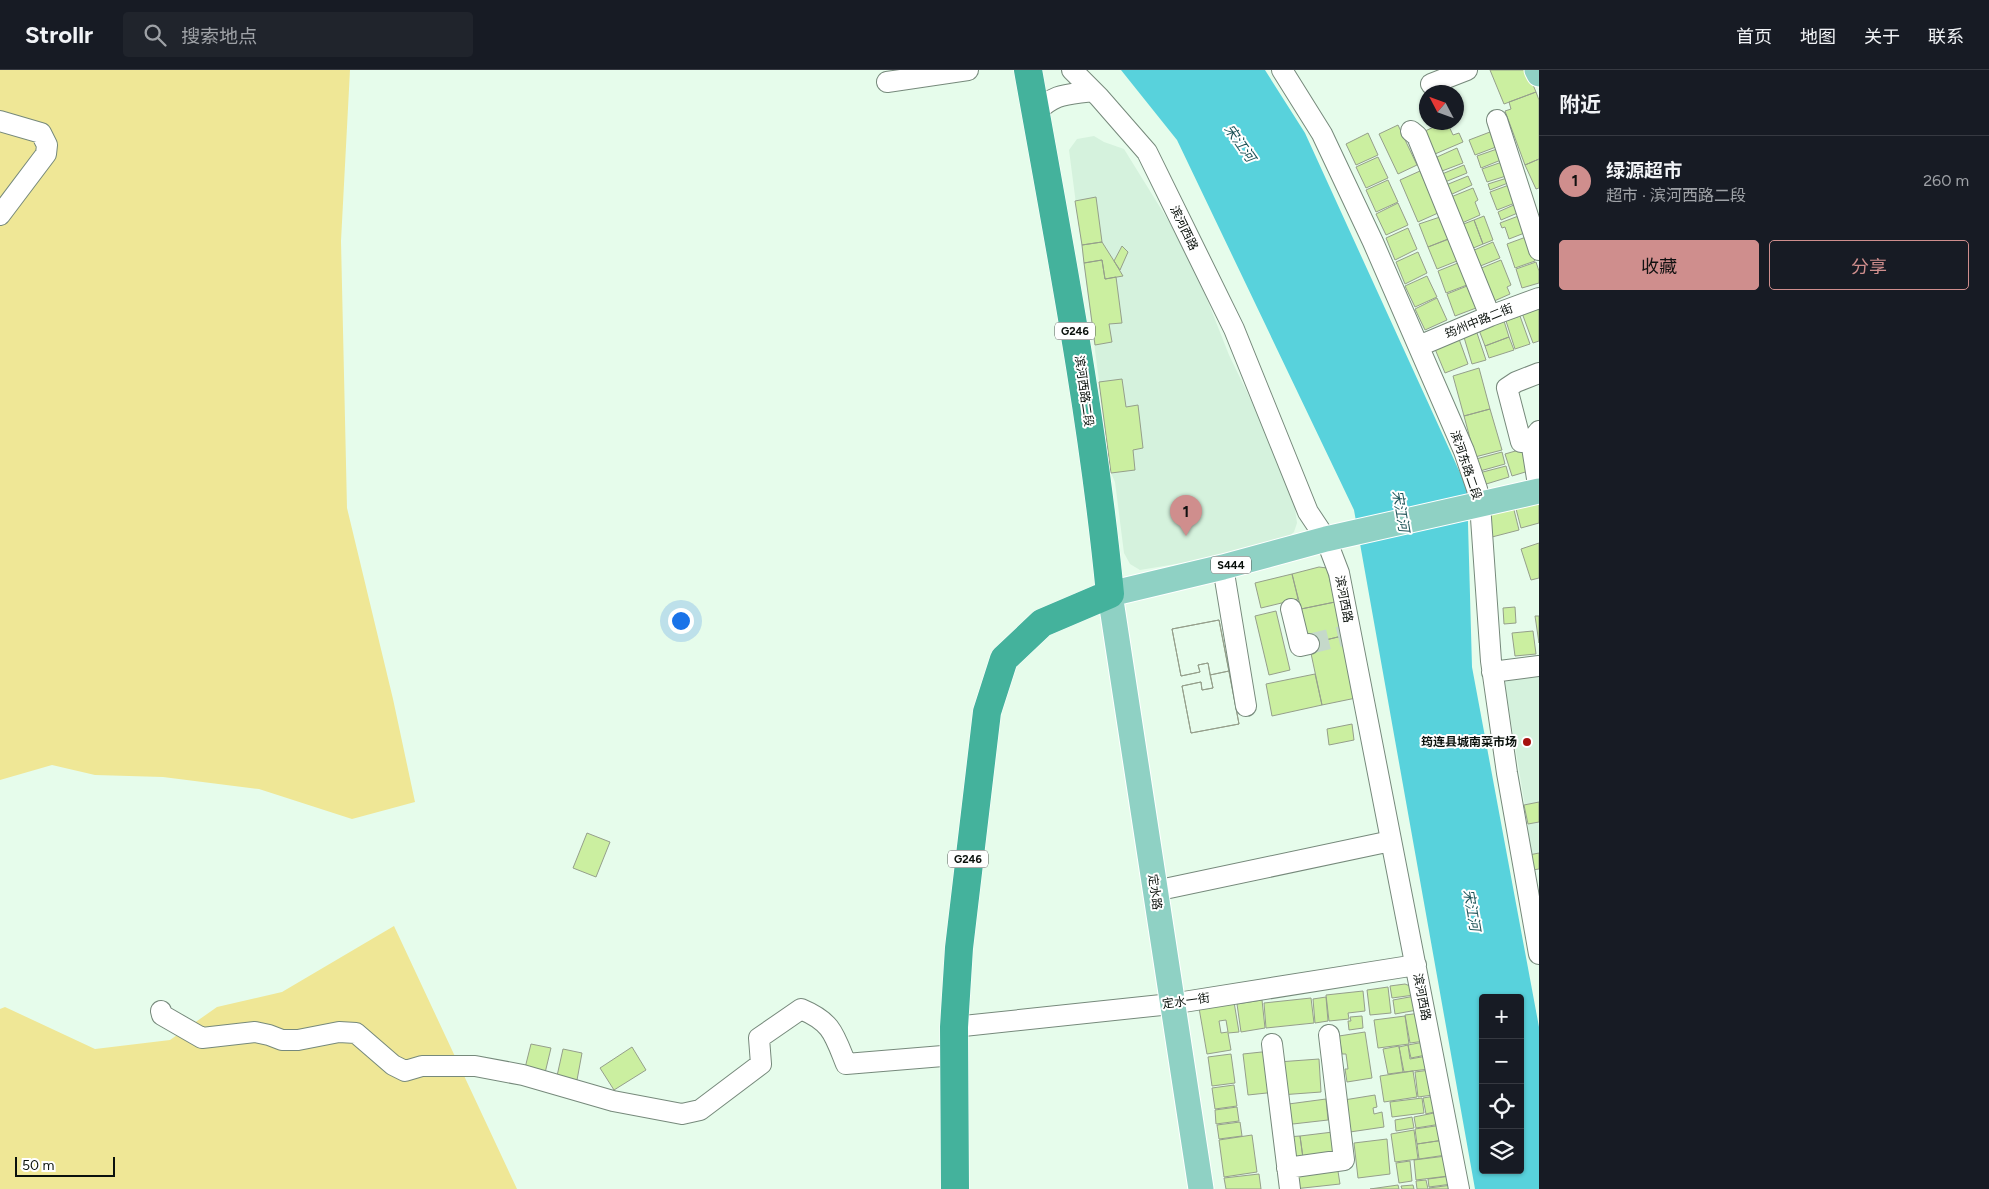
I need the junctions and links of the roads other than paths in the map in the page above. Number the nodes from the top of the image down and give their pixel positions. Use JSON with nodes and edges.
{"nodes":[{"id":1,"x":963,"y":70,"type":"edge"},
{"id":2,"x":1028,"y":70,"type":"edge"},
{"id":3,"x":1072,"y":70,"type":"edge"},
{"id":4,"x":1282,"y":70,"type":"edge"},
{"id":5,"x":1467,"y":70,"type":"edge"},
{"id":6,"x":1537,"y":70,"type":"edge"},
{"id":7,"x":1539,"y":74,"type":"edge"},
{"id":8,"x":886,"y":82,"type":"dead end"},
{"id":9,"x":1431,"y":84,"type":"dead end"},
{"id":10,"x":1092,"y":90,"type":"junction"},
{"id":11,"x":1036,"y":112,"type":"junction"},
{"id":12,"x":1497,"y":120,"type":"dead end"},
{"id":13,"x":0,"y":121,"type":"edge"},
{"id":14,"x":1411,"y":131,"type":"dead end"},
{"id":15,"x":0,"y":216,"type":"edge"},
{"id":16,"x":1539,"y":250,"type":"edge"},
{"id":17,"x":1539,"y":298,"type":"edge"},
{"id":18,"x":1490,"y":316,"type":"junction"},
{"id":19,"x":1419,"y":346,"type":"junction"},
{"id":20,"x":1539,"y":373,"type":"edge"},
{"id":21,"x":1535,"y":436,"type":"edge"},
{"id":22,"x":1539,"y":491,"type":"edge"},
{"id":23,"x":1480,"y":504,"type":"junction"},
{"id":24,"x":1326,"y":539,"type":"junction"},
{"id":25,"x":1223,"y":567,"type":"junction"},
{"id":26,"x":1110,"y":594,"type":"junction"},
{"id":27,"x":1291,"y":609,"type":"dead end"},
{"id":28,"x":1309,"y":644,"type":"dead end"},
{"id":29,"x":1539,"y":666,"type":"edge"},
{"id":30,"x":1492,"y":672,"type":"junction"},
{"id":31,"x":1246,"y":706,"type":"dead end"},
{"id":32,"x":1391,"y":841,"type":"junction"},
{"id":33,"x":1533,"y":887,"type":"edge"},
{"id":34,"x":1155,"y":891,"type":"junction"},
{"id":35,"x":1539,"y":954,"type":"edge"},
{"id":36,"x":1416,"y":965,"type":"junction"},
{"id":37,"x":1171,"y":1004,"type":"junction"},
{"id":38,"x":161,"y":1011,"type":"dead end"},
{"id":39,"x":954,"y":1027,"type":"junction"},
{"id":40,"x":1328,"y":1035,"type":"dead end"},
{"id":41,"x":1272,"y":1044,"type":"dead end"},
{"id":42,"x":955,"y":1055,"type":"junction"},
{"id":43,"x":1287,"y":1168,"type":"junction"},
{"id":44,"x":956,"y":1189,"type":"edge"},
{"id":45,"x":1201,"y":1189,"type":"edge"},
{"id":46,"x":1290,"y":1189,"type":"edge"},
{"id":47,"x":1459,"y":1189,"type":"edge"}],
"edges":[{"from":1,"to":8,"type":"street"},
{"from":2,"to":11,"type":"highway","name":"滨河西路二段","number":"G246"},
{"from":3,"to":10,"type":"street","name":"滨河西路"},
{"from":4,"to":19,"type":"street","name":"滨河东路二段"},
{"from":5,"to":9,"type":"street"},
{"from":6,"to":7,"type":"main road"},
{"from":10,"to":11,"type":"street"},
{"from":10,"to":24,"type":"street","name":"滨河西路"},
{"from":11,"to":26,"type":"highway","name":"滨河西路二段","number":"G246"},
{"from":12,"to":16,"type":"street"},
{"from":13,"to":15,"type":"street"},
{"from":14,"to":18,"type":"street"},
{"from":17,"to":18,"type":"street","name":"筠州中路二街"},
{"from":18,"to":19,"type":"street","name":"筠州中路二街"},
{"from":19,"to":23,"type":"street","name":"滨河东路二段"},
{"from":20,"to":21,"type":"street"},
{"from":21,"to":22,"type":"street"},
{"from":22,"to":23,"type":"main road","number":"S444"},
{"from":23,"to":24,"type":"main road","number":"S444"},
{"from":23,"to":30,"type":"street","name":"滨河东路二段"},
{"from":24,"to":25,"type":"main road","number":"S444"},
{"from":24,"to":32,"type":"street","name":"滨河西路"},
{"from":25,"to":26,"type":"main road","number":"S444"},
{"from":25,"to":31,"type":"street"},
{"from":26,"to":34,"type":"main road","name":"定水路"},
{"from":26,"to":39,"type":"highway","number":"G246"},
{"from":27,"to":28,"type":"street"},
{"from":29,"to":30,"type":"street"},
{"from":30,"to":33,"type":"street","name":"滨河东路二段"},
{"from":32,"to":34,"type":"street"},
{"from":32,"to":36,"type":"street","name":"滨河西路"},
{"from":33,"to":35,"type":"street","name":"滨河东路二段"},
{"from":34,"to":37,"type":"main road","name":"定水路"},
{"from":36,"to":37,"type":"street","name":"定水一街"},
{"from":36,"to":47,"type":"street","name":"滨河西路"},
{"from":37,"to":39,"type":"street","name":"定水一街"},
{"from":37,"to":45,"type":"main road","name":"定水路"},
{"from":38,"to":42,"type":"street"},
{"from":39,"to":42,"type":"highway","number":"G246"},
{"from":40,"to":43,"type":"street"},
{"from":41,"to":43,"type":"street"},
{"from":42,"to":44,"type":"highway","number":"G246"},
{"from":43,"to":46,"type":"street"}]}
